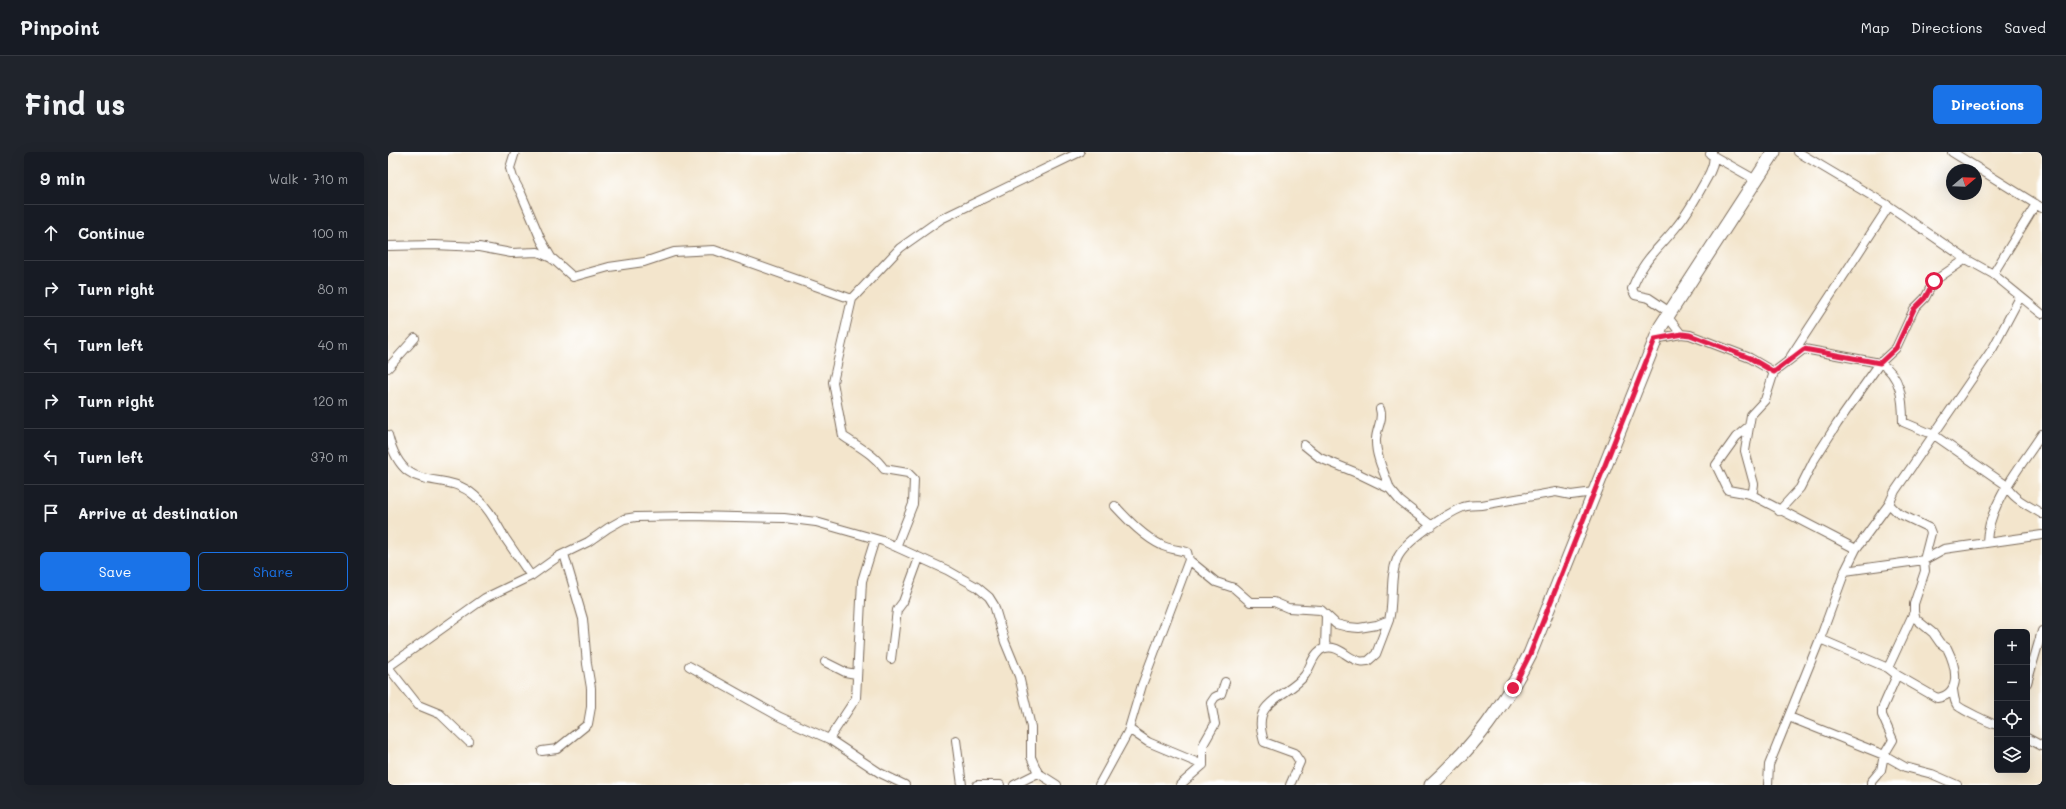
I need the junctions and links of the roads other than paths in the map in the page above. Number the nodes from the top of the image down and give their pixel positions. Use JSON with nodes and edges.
{"nodes":[{"id":1,"x":516,"y":152,"type":"edge"},
{"id":2,"x":1080,"y":152,"type":"edge"},
{"id":3,"x":1774,"y":152,"type":"edge"},
{"id":4,"x":1798,"y":152,"type":"edge"},
{"id":5,"x":1952,"y":152,"type":"edge"},
{"id":6,"x":1711,"y":153,"type":"edge"},
{"id":7,"x":1756,"y":180,"type":"junction"},
{"id":8,"x":1889,"y":206,"type":"junction"},
{"id":9,"x":2039,"y":206,"type":"edge"},
{"id":10,"x":388,"y":246,"type":"edge"},
{"id":11,"x":553,"y":259,"type":"junction"},
{"id":12,"x":1966,"y":259,"type":"junction"},
{"id":13,"x":1993,"y":274,"type":"junction"},
{"id":14,"x":2020,"y":297,"type":"junction"},
{"id":15,"x":852,"y":299,"type":"junction"},
{"id":16,"x":1668,"y":314,"type":"junction"},
{"id":17,"x":2042,"y":314,"type":"edge"},
{"id":18,"x":1682,"y":334,"type":"junction"},
{"id":19,"x":415,"y":338,"type":"dead end"},
{"id":20,"x":1655,"y":339,"type":"junction"},
{"id":21,"x":1880,"y":363,"type":"junction"},
{"id":22,"x":1784,"y":366,"type":"junction"},
{"id":23,"x":388,"y":368,"type":"edge"},
{"id":24,"x":1774,"y":372,"type":"junction"},
{"id":25,"x":1380,"y":409,"type":"dead end"},
{"id":26,"x":1749,"y":426,"type":"junction"},
{"id":27,"x":2042,"y":434,"type":"edge"},
{"id":28,"x":388,"y":435,"type":"edge"},
{"id":29,"x":1934,"y":435,"type":"junction"},
{"id":30,"x":1304,"y":445,"type":"dead end"},
{"id":31,"x":2006,"y":485,"type":"junction"},
{"id":32,"x":1390,"y":489,"type":"junction"},
{"id":33,"x":1594,"y":492,"type":"junction"},
{"id":34,"x":1750,"y":494,"type":"junction"},
{"id":35,"x":1889,"y":504,"type":"junction"},
{"id":36,"x":1115,"y":506,"type":"dead end"},
{"id":37,"x":1779,"y":511,"type":"junction"},
{"id":38,"x":2042,"y":514,"type":"edge"},
{"id":39,"x":1432,"y":526,"type":"junction"},
{"id":40,"x":2042,"y":535,"type":"edge"},
{"id":41,"x":874,"y":539,"type":"junction"},
{"id":42,"x":1986,"y":542,"type":"junction"},
{"id":43,"x":896,"y":547,"type":"junction"},
{"id":44,"x":1856,"y":549,"type":"junction"},
{"id":45,"x":564,"y":554,"type":"junction"},
{"id":46,"x":918,"y":558,"type":"junction"},
{"id":47,"x":1189,"y":560,"type":"junction"},
{"id":48,"x":1924,"y":560,"type":"junction"},
{"id":49,"x":1844,"y":571,"type":"junction"},
{"id":50,"x":531,"y":576,"type":"junction"},
{"id":51,"x":1914,"y":612,"type":"junction"},
{"id":52,"x":1326,"y":615,"type":"junction"},
{"id":53,"x":1389,"y":620,"type":"junction"},
{"id":54,"x":2042,"y":632,"type":"edge"},
{"id":55,"x":1820,"y":639,"type":"junction"},
{"id":56,"x":1325,"y":648,"type":"junction"},
{"id":57,"x":891,"y":659,"type":"dead end"},
{"id":58,"x":825,"y":662,"type":"dead end"},
{"id":59,"x":689,"y":666,"type":"dead end"},
{"id":60,"x":388,"y":667,"type":"edge"},
{"id":61,"x":1888,"y":668,"type":"junction"},
{"id":62,"x":2030,"y":673,"type":"edge"},
{"id":63,"x":856,"y":674,"type":"junction"},
{"id":64,"x":1897,"y":676,"type":"junction"},
{"id":65,"x":1225,"y":682,"type":"dead end"},
{"id":66,"x":1953,"y":690,"type":"junction"},
{"id":67,"x":1937,"y":698,"type":"junction"},
{"id":68,"x":1958,"y":707,"type":"junction"},
{"id":69,"x":1789,"y":717,"type":"junction"},
{"id":70,"x":1994,"y":724,"type":"edge"},
{"id":71,"x":1129,"y":729,"type":"junction"},
{"id":72,"x":829,"y":739,"type":"junction"},
{"id":73,"x":956,"y":740,"type":"dead end"},
{"id":74,"x":2030,"y":740,"type":"edge"},
{"id":75,"x":468,"y":742,"type":"dead end"},
{"id":76,"x":2042,"y":746,"type":"edge"},
{"id":77,"x":542,"y":751,"type":"dead end"},
{"id":78,"x":1884,"y":755,"type":"junction"},
{"id":79,"x":1203,"y":765,"type":"junction"},
{"id":80,"x":1038,"y":773,"type":"junction"},
{"id":81,"x":905,"y":785,"type":"edge"},
{"id":82,"x":963,"y":785,"type":"edge"},
{"id":83,"x":968,"y":785,"type":"edge"},
{"id":84,"x":977,"y":785,"type":"edge"},
{"id":85,"x":1000,"y":785,"type":"edge"},
{"id":86,"x":1014,"y":785,"type":"edge"},
{"id":87,"x":1057,"y":785,"type":"edge"},
{"id":88,"x":1099,"y":785,"type":"edge"},
{"id":89,"x":1180,"y":785,"type":"edge"},
{"id":90,"x":1290,"y":785,"type":"edge"},
{"id":91,"x":1431,"y":785,"type":"edge"},
{"id":92,"x":1768,"y":785,"type":"edge"},
{"id":93,"x":1871,"y":785,"type":"edge"},
{"id":94,"x":1957,"y":785,"type":"edge"}],
"edges":[{"from":1,"to":11,"type":"street"},
{"from":2,"to":15,"type":"street"},
{"from":3,"to":7,"type":"main road"},
{"from":4,"to":8,"type":"street"},
{"from":5,"to":9,"type":"street"},
{"from":6,"to":7,"type":"street"},
{"from":6,"to":16,"type":"street"},
{"from":7,"to":16,"type":"main road"},
{"from":8,"to":12,"type":"street"},
{"from":8,"to":22,"type":"street"},
{"from":9,"to":13,"type":"street"},
{"from":10,"to":11,"type":"street"},
{"from":11,"to":15,"type":"street"},
{"from":12,"to":13,"type":"street"},
{"from":12,"to":21,"type":"street"},
{"from":13,"to":14,"type":"street"},
{"from":14,"to":17,"type":"street"},
{"from":14,"to":29,"type":"street"},
{"from":15,"to":43,"type":"street"},
{"from":16,"to":18,"type":"street"},
{"from":16,"to":20,"type":"main road"},
{"from":18,"to":20,"type":"street"},
{"from":18,"to":24,"type":"street"},
{"from":19,"to":23,"type":"street"},
{"from":20,"to":33,"type":"main road"},
{"from":21,"to":22,"type":"street"},
{"from":21,"to":29,"type":"street"},
{"from":21,"to":37,"type":"street"},
{"from":22,"to":24,"type":"street"},
{"from":24,"to":26,"type":"street"},
{"from":25,"to":32,"type":"street"},
{"from":26,"to":34,"type":"street"},
{"from":26,"to":34,"type":"street"},
{"from":27,"to":31,"type":"street"},
{"from":28,"to":50,"type":"street"},
{"from":29,"to":31,"type":"street"},
{"from":29,"to":35,"type":"street"},
{"from":30,"to":32,"type":"street"},
{"from":31,"to":38,"type":"street"},
{"from":31,"to":42,"type":"street"},
{"from":32,"to":39,"type":"street"},
{"from":33,"to":39,"type":"street"},
{"from":33,"to":91,"type":"main road"},
{"from":34,"to":37,"type":"street"},
{"from":35,"to":44,"type":"street"},
{"from":35,"to":48,"type":"street"},
{"from":36,"to":47,"type":"street"},
{"from":37,"to":44,"type":"street"},
{"from":39,"to":53,"type":"street"},
{"from":40,"to":42,"type":"street"},
{"from":41,"to":43,"type":"street"},
{"from":41,"to":45,"type":"street"},
{"from":41,"to":63,"type":"street"},
{"from":42,"to":48,"type":"street"},
{"from":43,"to":46,"type":"street"},
{"from":44,"to":49,"type":"street"},
{"from":45,"to":50,"type":"street"},
{"from":45,"to":77,"type":"street"},
{"from":46,"to":57,"type":"street"},
{"from":46,"to":80,"type":"street"},
{"from":47,"to":52,"type":"street"},
{"from":47,"to":71,"type":"street"},
{"from":48,"to":49,"type":"street"},
{"from":48,"to":51,"type":"street"},
{"from":49,"to":55,"type":"street"},
{"from":50,"to":60,"type":"street"},
{"from":51,"to":61,"type":"street"},
{"from":51,"to":66,"type":"street"},
{"from":52,"to":53,"type":"street"},
{"from":52,"to":56,"type":"street"},
{"from":53,"to":56,"type":"street"},
{"from":54,"to":62,"type":"street"},
{"from":55,"to":61,"type":"street"},
{"from":55,"to":69,"type":"street"},
{"from":56,"to":90,"type":"street"},
{"from":58,"to":63,"type":"street"},
{"from":59,"to":72,"type":"street"},
{"from":60,"to":75,"type":"street"},
{"from":61,"to":64,"type":"street"},
{"from":63,"to":72,"type":"street"},
{"from":64,"to":67,"type":"street"},
{"from":64,"to":78,"type":"street"},
{"from":65,"to":79,"type":"street"},
{"from":66,"to":67,"type":"street"},
{"from":66,"to":68,"type":"street"},
{"from":67,"to":68,"type":"street"},
{"from":68,"to":70,"type":"street"},
{"from":69,"to":78,"type":"street"},
{"from":69,"to":92,"type":"street"},
{"from":71,"to":79,"type":"street"},
{"from":71,"to":88,"type":"street"},
{"from":72,"to":81,"type":"street"},
{"from":73,"to":82,"type":"street"},
{"from":74,"to":76,"type":"street"},
{"from":78,"to":93,"type":"street"},
{"from":78,"to":94,"type":"street"},
{"from":79,"to":89,"type":"street"},
{"from":80,"to":86,"type":"street"},
{"from":80,"to":87,"type":"street"},
{"from":82,"to":83,"type":"street"},
{"from":84,"to":85,"type":"street"}]}
